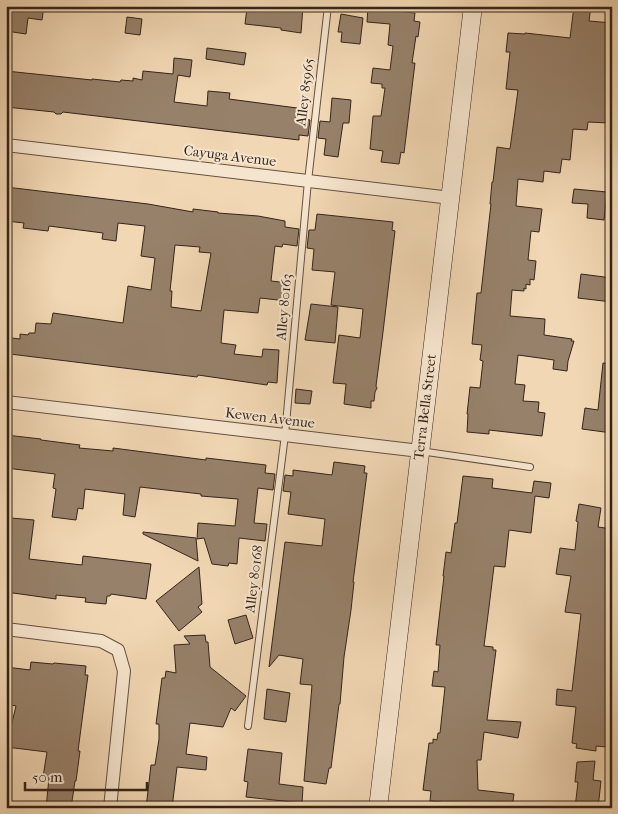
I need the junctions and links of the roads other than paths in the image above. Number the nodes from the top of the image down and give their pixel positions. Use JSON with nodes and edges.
{"nodes":[{"id":1,"x":328,"y":6,"type":"edge"},
{"id":2,"x":473,"y":6,"type":"edge"},
{"id":3,"x":6,"y":145,"type":"edge"},
{"id":4,"x":308,"y":181,"type":"junction"},
{"id":5,"x":451,"y":198,"type":"junction"},
{"id":6,"x":6,"y":402,"type":"edge"},
{"id":7,"x":285,"y":435,"type":"junction"},
{"id":8,"x":420,"y":451,"type":"junction"},
{"id":9,"x":530,"y":467,"type":"dead end"},
{"id":10,"x":6,"y":630,"type":"edge"},
{"id":11,"x":248,"y":726,"type":"dead end"},
{"id":12,"x":110,"y":808,"type":"edge"},
{"id":13,"x":378,"y":808,"type":"edge"}],
"edges":[{"from":1,"to":4,"type":"lane","name":"Alley 85965"},
{"from":2,"to":5,"type":"main road","name":"Terra Bella Street"},
{"from":3,"to":4,"type":"street","name":"Cayuga Avenue"},
{"from":4,"to":5,"type":"street","name":"Cayuga Avenue"},
{"from":4,"to":7,"type":"lane","name":"Alley 80163"},
{"from":5,"to":8,"type":"main road","name":"Terra Bella Street"},
{"from":6,"to":7,"type":"street","name":"Kewen Avenue"},
{"from":7,"to":8,"type":"street","name":"Kewen Avenue"},
{"from":7,"to":11,"type":"lane","name":"Alley 80168"},
{"from":8,"to":9,"type":"lane","name":"Kewen Avenue"},
{"from":8,"to":13,"type":"main road","name":"Terra Bella Street"},
{"from":10,"to":12,"type":"street"}]}
